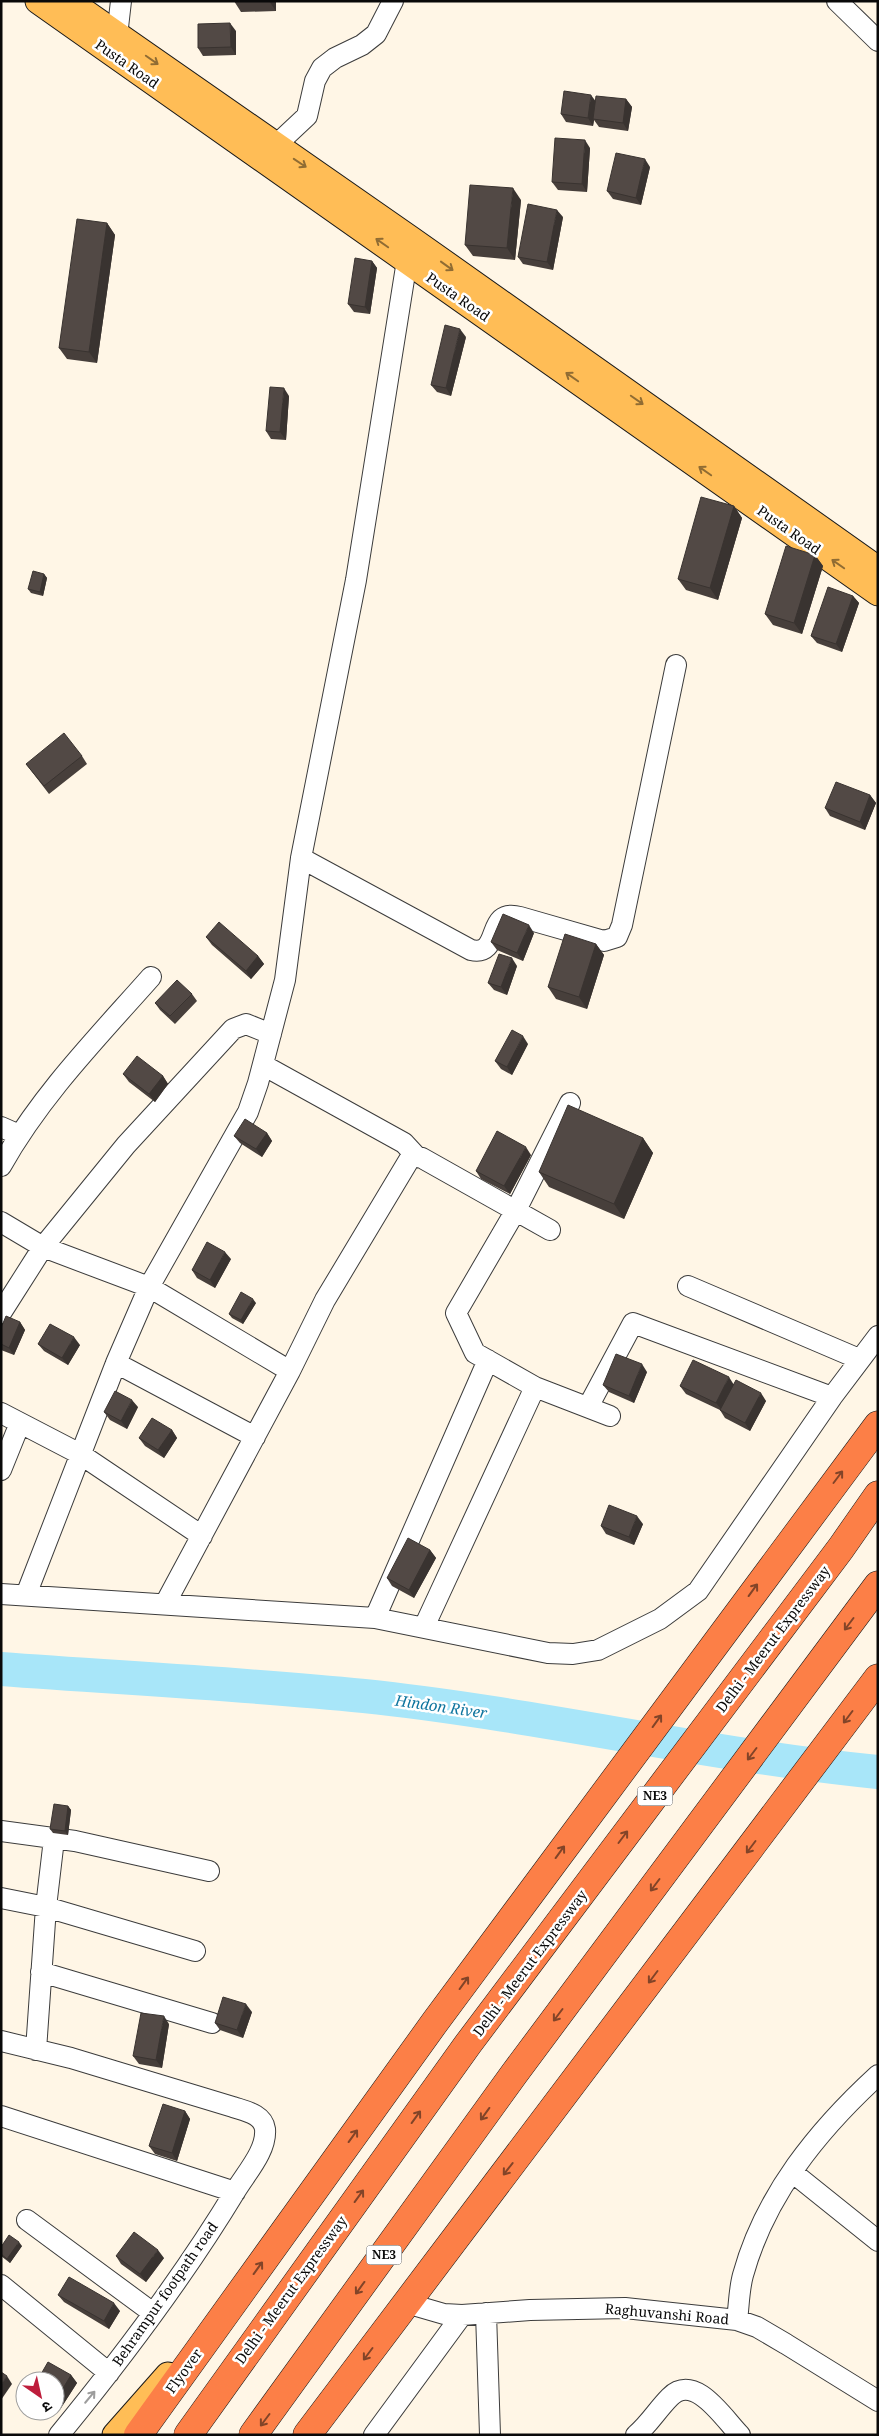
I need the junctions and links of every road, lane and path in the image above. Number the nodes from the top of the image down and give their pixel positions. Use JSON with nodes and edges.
{"nodes":[{"id":1,"x":38,"y":1,"type":"edge"},
{"id":2,"x":69,"y":1,"type":"edge"},
{"id":3,"x":121,"y":1,"type":"edge"},
{"id":4,"x":393,"y":1,"type":"edge"},
{"id":5,"x":837,"y":1,"type":"edge"},
{"id":6,"x":117,"y":36,"type":"junction"},
{"id":7,"x":877,"y":40,"type":"edge"},
{"id":8,"x":275,"y":146,"type":"junction"},
{"id":9,"x":408,"y":250,"type":"junction"},
{"id":10,"x":878,"y":569,"type":"edge"},
{"id":11,"x":878,"y":593,"type":"edge"},
{"id":12,"x":676,"y":665,"type":"dead end"},
{"id":13,"x":301,"y":858,"type":"junction"},
{"id":14,"x":152,"y":977,"type":"dead end"},
{"id":15,"x":271,"y":1034,"type":"junction"},
{"id":16,"x":263,"y":1065,"type":"junction"},
{"id":17,"x":570,"y":1103,"type":"dead end"},
{"id":18,"x":1,"y":1127,"type":"edge"},
{"id":19,"x":20,"y":1135,"type":"junction"},
{"id":20,"x":416,"y":1156,"type":"junction"},
{"id":21,"x":1,"y":1166,"type":"edge"},
{"id":22,"x":516,"y":1210,"type":"junction"},
{"id":23,"x":1,"y":1222,"type":"edge"},
{"id":24,"x":550,"y":1230,"type":"dead end"},
{"id":25,"x":43,"y":1247,"type":"junction"},
{"id":26,"x":688,"y":1286,"type":"dead end"},
{"id":27,"x":149,"y":1287,"type":"junction"},
{"id":28,"x":1,"y":1312,"type":"edge"},
{"id":29,"x":878,"y":1336,"type":"edge"},
{"id":30,"x":860,"y":1359,"type":"junction"},
{"id":31,"x":488,"y":1360,"type":"junction"},
{"id":32,"x":116,"y":1363,"type":"junction"},
{"id":33,"x":290,"y":1371,"type":"junction"},
{"id":34,"x":535,"y":1388,"type":"junction"},
{"id":35,"x":832,"y":1397,"type":"junction"},
{"id":36,"x":588,"y":1407,"type":"junction"},
{"id":37,"x":1,"y":1413,"type":"edge"},
{"id":38,"x":610,"y":1416,"type":"dead end"},
{"id":39,"x":20,"y":1423,"type":"junction"},
{"id":40,"x":878,"y":1425,"type":"edge"},
{"id":41,"x":256,"y":1437,"type":"junction"},
{"id":42,"x":80,"y":1454,"type":"junction"},
{"id":43,"x":1,"y":1470,"type":"edge"},
{"id":44,"x":878,"y":1495,"type":"edge"},
{"id":45,"x":202,"y":1536,"type":"junction"},
{"id":46,"x":878,"y":1585,"type":"edge"},
{"id":47,"x":1,"y":1594,"type":"edge"},
{"id":48,"x":26,"y":1596,"type":"junction"},
{"id":49,"x":165,"y":1604,"type":"junction"},
{"id":50,"x":374,"y":1618,"type":"junction"},
{"id":51,"x":424,"y":1627,"type":"junction"},
{"id":52,"x":878,"y":1678,"type":"edge"},
{"id":53,"x":1,"y":1831,"type":"edge"},
{"id":54,"x":54,"y":1839,"type":"junction"},
{"id":55,"x":209,"y":1871,"type":"dead end"},
{"id":56,"x":1,"y":1898,"type":"edge"},
{"id":57,"x":46,"y":1907,"type":"junction"},
{"id":58,"x":195,"y":1950,"type":"dead end"},
{"id":59,"x":41,"y":1972,"type":"junction"},
{"id":60,"x":212,"y":2023,"type":"dead end"},
{"id":61,"x":1,"y":2042,"type":"edge"},
{"id":62,"x":36,"y":2050,"type":"junction"},
{"id":63,"x":878,"y":2075,"type":"edge"},
{"id":64,"x":1,"y":2116,"type":"edge"},
{"id":65,"x":792,"y":2172,"type":"junction"},
{"id":66,"x":235,"y":2192,"type":"junction"},
{"id":67,"x":27,"y":2220,"type":"dead end"},
{"id":68,"x":878,"y":2242,"type":"edge"},
{"id":69,"x":1,"y":2285,"type":"edge"},
{"id":70,"x":406,"y":2303,"type":"junction"},
{"id":71,"x":230,"y":2308,"type":"junction"},
{"id":72,"x":153,"y":2312,"type":"junction"},
{"id":73,"x":486,"y":2313,"type":"junction"},
{"id":74,"x":462,"y":2315,"type":"junction"},
{"id":75,"x":738,"y":2320,"type":"junction"},
{"id":76,"x":109,"y":2373,"type":"junction"},
{"id":77,"x":878,"y":2401,"type":"edge"},
{"id":78,"x":58,"y":2435,"type":"edge"},
{"id":79,"x":115,"y":2435,"type":"edge"},
{"id":80,"x":138,"y":2435,"type":"edge"},
{"id":81,"x":188,"y":2435,"type":"edge"},
{"id":82,"x":254,"y":2435,"type":"edge"},
{"id":83,"x":307,"y":2435,"type":"edge"},
{"id":84,"x":374,"y":2435,"type":"edge"},
{"id":85,"x":490,"y":2435,"type":"edge"},
{"id":86,"x":636,"y":2435,"type":"edge"},
{"id":87,"x":740,"y":2435,"type":"edge"}],
"edges":[{"from":9,"to":1,"type":"main road","name":"Pusta Road","one_way":true},
{"from":2,"to":6,"type":"main road","name":"Pusta Road"},
{"from":3,"to":6,"type":"street"},
{"from":4,"to":8,"type":"street"},
{"from":5,"to":7,"type":"street"},
{"from":6,"to":8,"type":"main road","name":"Pusta Road","one_way":true},
{"from":8,"to":9,"type":"main road","name":"Pusta Road","one_way":true},
{"from":9,"to":10,"type":"main road","name":"Pusta Road","one_way":true},
{"from":11,"to":9,"type":"main road","name":"Pusta Road","one_way":true},
{"from":9,"to":13,"type":"street"},
{"from":12,"to":13,"type":"street"},
{"from":13,"to":15,"type":"street"},
{"from":14,"to":19,"type":"street"},
{"from":15,"to":16,"type":"street"},
{"from":15,"to":25,"type":"street"},
{"from":16,"to":20,"type":"street"},
{"from":16,"to":27,"type":"street"},
{"from":17,"to":22,"type":"street"},
{"from":18,"to":19,"type":"street"},
{"from":19,"to":21,"type":"street"},
{"from":20,"to":22,"type":"street"},
{"from":20,"to":33,"type":"street"},
{"from":22,"to":24,"type":"street"},
{"from":22,"to":31,"type":"street"},
{"from":23,"to":25,"type":"street"},
{"from":25,"to":27,"type":"street"},
{"from":25,"to":28,"type":"street"},
{"from":26,"to":30,"type":"street"},
{"from":27,"to":32,"type":"street"},
{"from":27,"to":33,"type":"street"},
{"from":29,"to":30,"type":"street"},
{"from":30,"to":35,"type":"street"},
{"from":31,"to":34,"type":"street"},
{"from":31,"to":50,"type":"street"},
{"from":32,"to":41,"type":"street"},
{"from":32,"to":42,"type":"street"},
{"from":33,"to":41,"type":"street"},
{"from":34,"to":36,"type":"street"},
{"from":34,"to":51,"type":"street"},
{"from":35,"to":36,"type":"street"},
{"from":35,"to":51,"type":"street"},
{"from":36,"to":38,"type":"street"},
{"from":37,"to":39,"type":"street"},
{"from":39,"to":42,"type":"street"},
{"from":39,"to":43,"type":"street"},
{"from":71,"to":40,"type":"highway","name":"Flyover","one_way":true},
{"from":41,"to":45,"type":"street"},
{"from":42,"to":45,"type":"street"},
{"from":42,"to":48,"type":"street"},
{"from":81,"to":44,"type":"highway","name":"Delhi - Meerut Expressway","number":"NE3","one_way":true},
{"from":45,"to":49,"type":"street"},
{"from":46,"to":82,"type":"highway","number":"NE3","one_way":true},
{"from":47,"to":48,"type":"street"},
{"from":48,"to":49,"type":"street"},
{"from":49,"to":50,"type":"street"},
{"from":50,"to":51,"type":"street"},
{"from":52,"to":70,"type":"highway","one_way":true},
{"from":53,"to":54,"type":"street"},
{"from":54,"to":55,"type":"street"},
{"from":54,"to":57,"type":"street"},
{"from":56,"to":57,"type":"street"},
{"from":57,"to":58,"type":"street"},
{"from":57,"to":59,"type":"street"},
{"from":59,"to":60,"type":"street"},
{"from":59,"to":62,"type":"street"},
{"from":61,"to":62,"type":"street"},
{"from":62,"to":66,"type":"street","name":"Behrampur footpath road"},
{"from":63,"to":65,"type":"street"},
{"from":64,"to":66,"type":"street"},
{"from":65,"to":68,"type":"street"},
{"from":65,"to":75,"type":"street"},
{"from":66,"to":72,"type":"street","name":"Behrampur footpath road"},
{"from":67,"to":72,"type":"street"},
{"from":69,"to":76,"type":"street"},
{"from":70,"to":74,"type":"street","name":"Raghuvanshi Road"},
{"from":70,"to":83,"type":"highway","one_way":true},
{"from":71,"to":79,"type":"main road"},
{"from":71,"to":80,"type":"highway","name":"Flyover"},
{"from":72,"to":76,"type":"street","name":"Behrampur footpath road"},
{"from":73,"to":74,"type":"street","name":"Raghuvanshi Road"},
{"from":73,"to":75,"type":"street","name":"Raghuvanshi Road"},
{"from":73,"to":85,"type":"street"},
{"from":74,"to":84,"type":"street"},
{"from":75,"to":77,"type":"street","name":"Raghuvanshi Road"},
{"from":78,"to":76,"type":"street","name":"Behrampur footpath road","one_way":true},
{"from":86,"to":87,"type":"street"}]}
